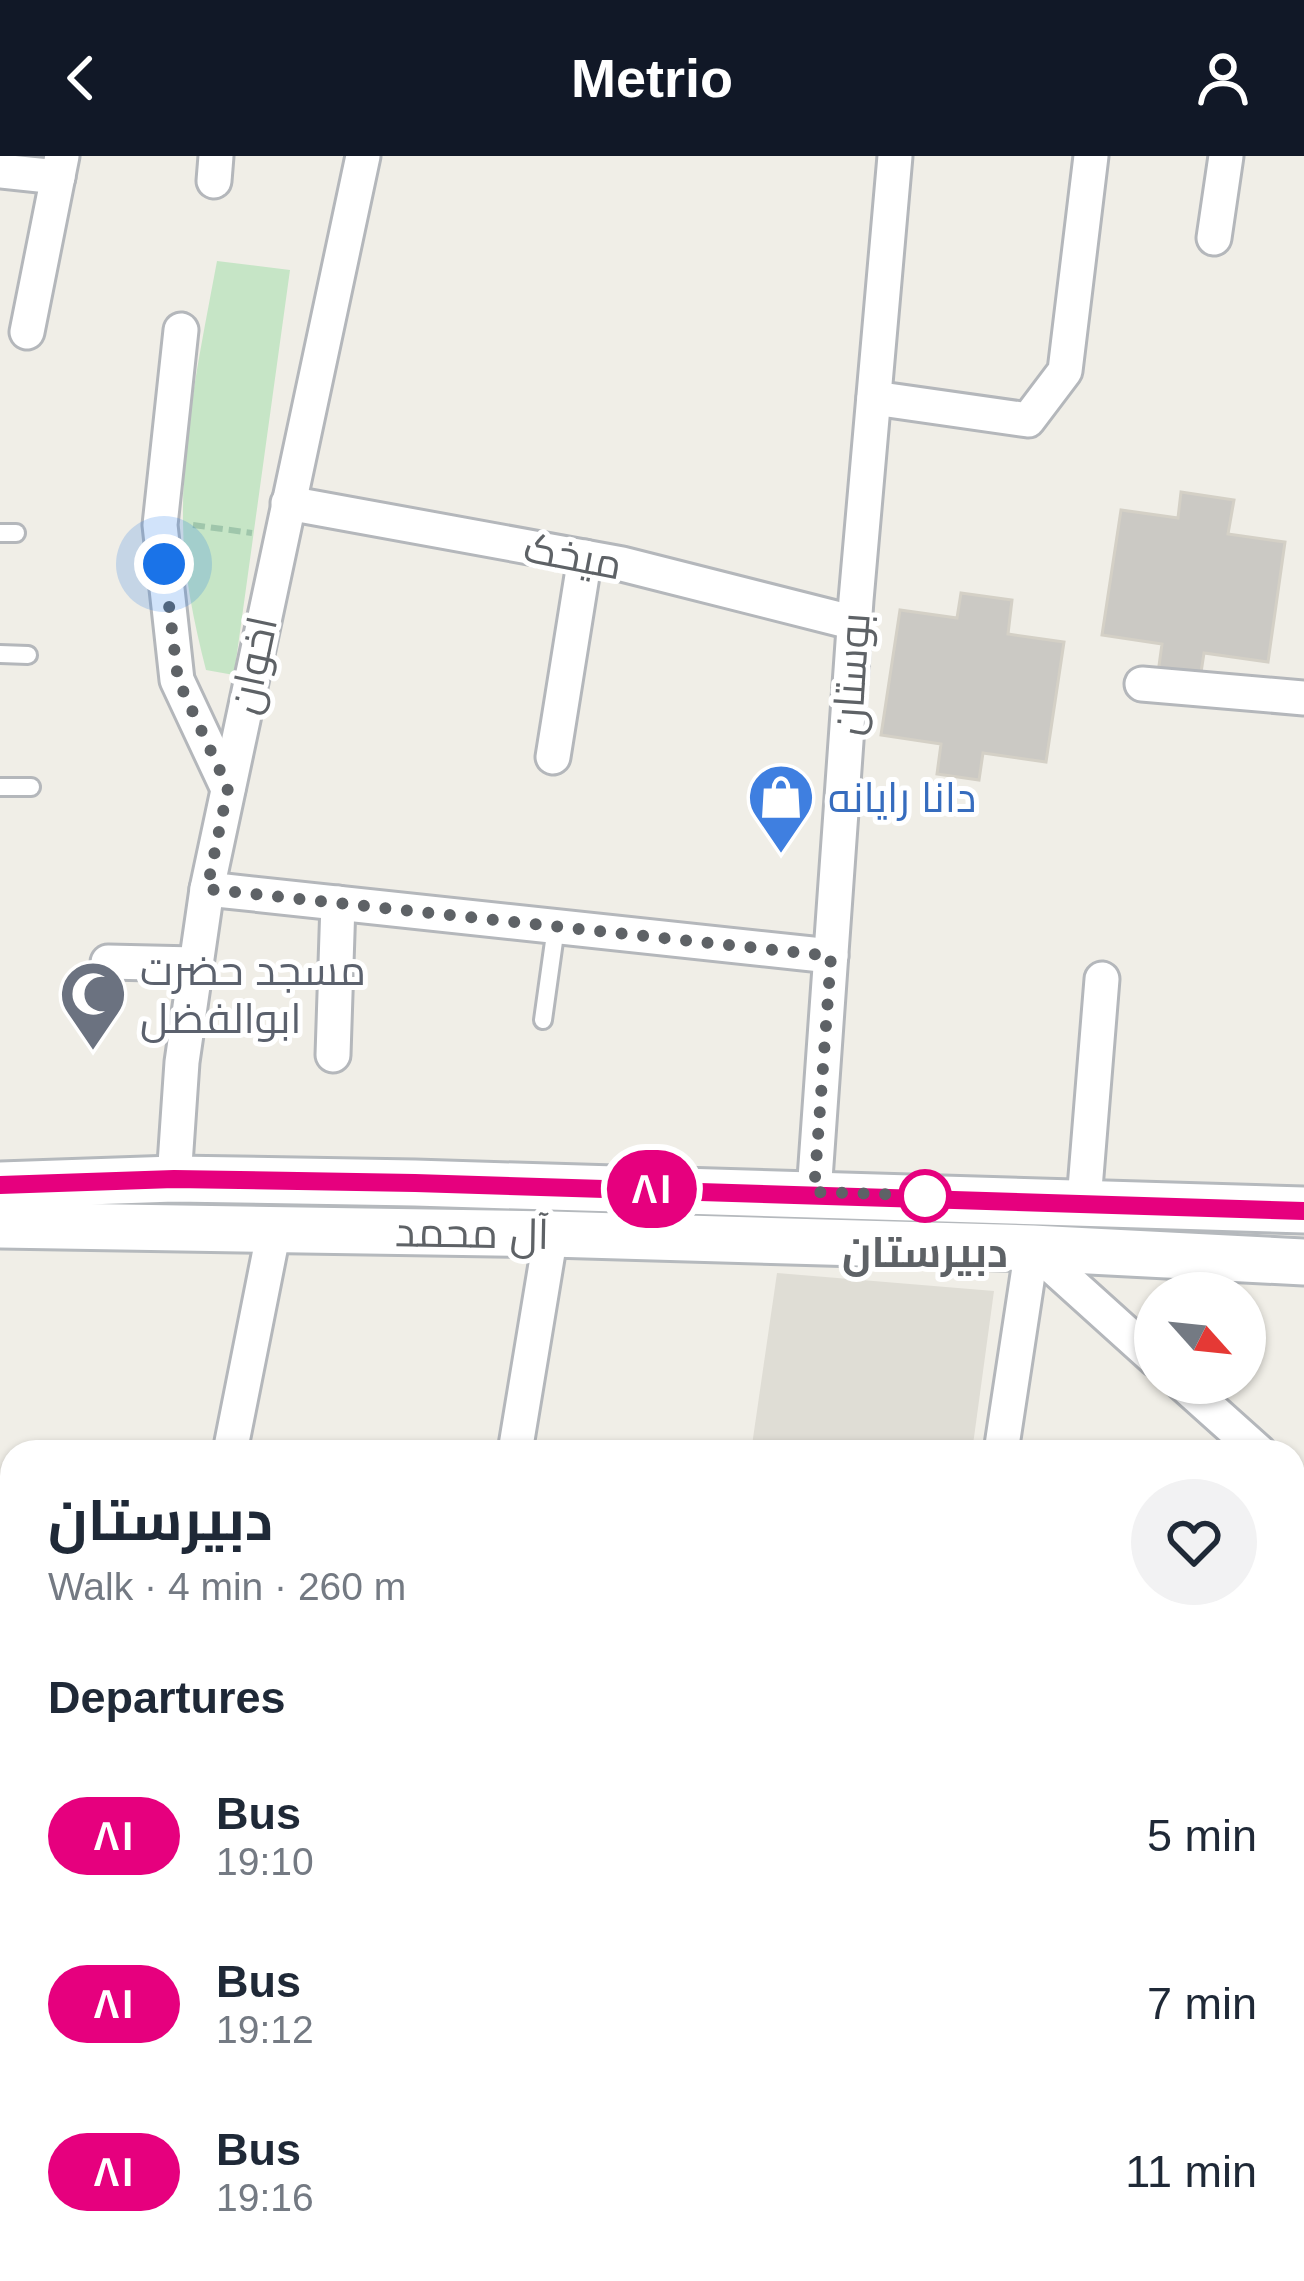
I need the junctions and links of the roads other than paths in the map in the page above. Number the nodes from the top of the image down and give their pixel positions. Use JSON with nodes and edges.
{"nodes":[{"id":1,"x":363,"y":156,"type":"edge"},
{"id":2,"x":896,"y":156,"type":"edge"},
{"id":3,"x":1090,"y":156,"type":"edge"},
{"id":4,"x":1226,"y":156,"type":"edge"},
{"id":5,"x":60,"y":166,"type":"edge"},
{"id":6,"x":0,"y":171,"type":"edge"},
{"id":7,"x":1214,"y":238,"type":"dead end"},
{"id":8,"x":181,"y":330,"type":"dead end"},
{"id":9,"x":28,"y":332,"type":"dead end"},
{"id":10,"x":874,"y":398,"type":"junction"},
{"id":11,"x":288,"y":503,"type":"junction"},
{"id":12,"x":585,"y":557,"type":"junction"},
{"id":13,"x":855,"y":623,"type":"junction"},
{"id":14,"x":0,"y":654,"type":"edge"},
{"id":15,"x":28,"y":655,"type":"dead end"},
{"id":16,"x":1142,"y":684,"type":"dead end"},
{"id":17,"x":1304,"y":698,"type":"edge"},
{"id":18,"x":553,"y":757,"type":"dead end"},
{"id":19,"x":0,"y":787,"type":"edge"},
{"id":20,"x":31,"y":787,"type":"dead end"},
{"id":21,"x":228,"y":788,"type":"junction"},
{"id":22,"x":207,"y":889,"type":"junction"},
{"id":23,"x":338,"y":904,"type":"junction"},
{"id":24,"x":556,"y":927,"type":"junction"},
{"id":25,"x":831,"y":956,"type":"junction"},
{"id":26,"x":108,"y":962,"type":"dead end"},
{"id":27,"x":195,"y":964,"type":"junction"},
{"id":28,"x":1102,"y":979,"type":"dead end"},
{"id":29,"x":543,"y":1020,"type":"dead end"},
{"id":30,"x":333,"y":1055,"type":"dead end"},
{"id":31,"x":174,"y":1179,"type":"junction"},
{"id":32,"x":0,"y":1185,"type":"edge"},
{"id":33,"x":814,"y":1192,"type":"junction"},
{"id":34,"x":1084,"y":1202,"type":"junction"},
{"id":35,"x":1304,"y":1210,"type":"edge"},
{"id":36,"x":0,"y":1225,"type":"edge"},
{"id":37,"x":274,"y":1230,"type":"junction"},
{"id":38,"x":551,"y":1234,"type":"junction"},
{"id":39,"x":1032,"y":1248,"type":"junction"},
{"id":40,"x":1304,"y":1262,"type":"edge"},
{"id":41,"x":1134,"y":1339,"type":"edge"},
{"id":42,"x":1205,"y":1404,"type":"edge"},
{"id":43,"x":232,"y":1440,"type":"edge"},
{"id":44,"x":517,"y":1440,"type":"edge"},
{"id":45,"x":1002,"y":1440,"type":"edge"},
{"id":46,"x":1246,"y":1440,"type":"edge"}],
"edges":[{"from":1,"to":11,"type":"street","name":"اخوان"},
{"from":2,"to":10,"type":"street","name":"بوستان"},
{"from":3,"to":10,"type":"street"},
{"from":4,"to":7,"type":"street"},
{"from":5,"to":6,"type":"street"},
{"from":5,"to":9,"type":"street"},
{"from":8,"to":21,"type":"street"},
{"from":10,"to":13,"type":"street","name":"بوستان"},
{"from":11,"to":12,"type":"street","name":"میخک"},
{"from":11,"to":21,"type":"street","name":"اخوان"},
{"from":12,"to":13,"type":"street","name":"میخک"},
{"from":12,"to":18,"type":"street"},
{"from":13,"to":25,"type":"street","name":"بوستان"},
{"from":14,"to":15,"type":"lane"},
{"from":16,"to":17,"type":"street"},
{"from":19,"to":20,"type":"lane"},
{"from":21,"to":22,"type":"street","name":"اخوان"},
{"from":22,"to":23,"type":"street"},
{"from":22,"to":27,"type":"street","name":"اخوان"},
{"from":23,"to":24,"type":"street"},
{"from":23,"to":30,"type":"street"},
{"from":24,"to":25,"type":"street"},
{"from":24,"to":29,"type":"lane"},
{"from":25,"to":33,"type":"street","name":"بوستان"},
{"from":26,"to":27,"type":"street"},
{"from":27,"to":31,"type":"street","name":"اخوان"},
{"from":28,"to":34,"type":"street"},
{"from":31,"to":32,"type":"main road","name":"آل محمد"},
{"from":31,"to":33,"type":"main road","name":"آل محمد"},
{"from":33,"to":34,"type":"main road","name":"آل محمد"},
{"from":34,"to":35,"type":"main road","name":"آل محمد"},
{"from":36,"to":37,"type":"main road","name":"آل محمد"},
{"from":37,"to":38,"type":"main road","name":"آل محمد"},
{"from":37,"to":43,"type":"street"},
{"from":38,"to":39,"type":"main road","name":"آل محمد"},
{"from":38,"to":44,"type":"street"},
{"from":39,"to":40,"type":"main road","name":"آل محمد"},
{"from":39,"to":41,"type":"street"},
{"from":39,"to":45,"type":"street"},
{"from":42,"to":46,"type":"street"}]}
